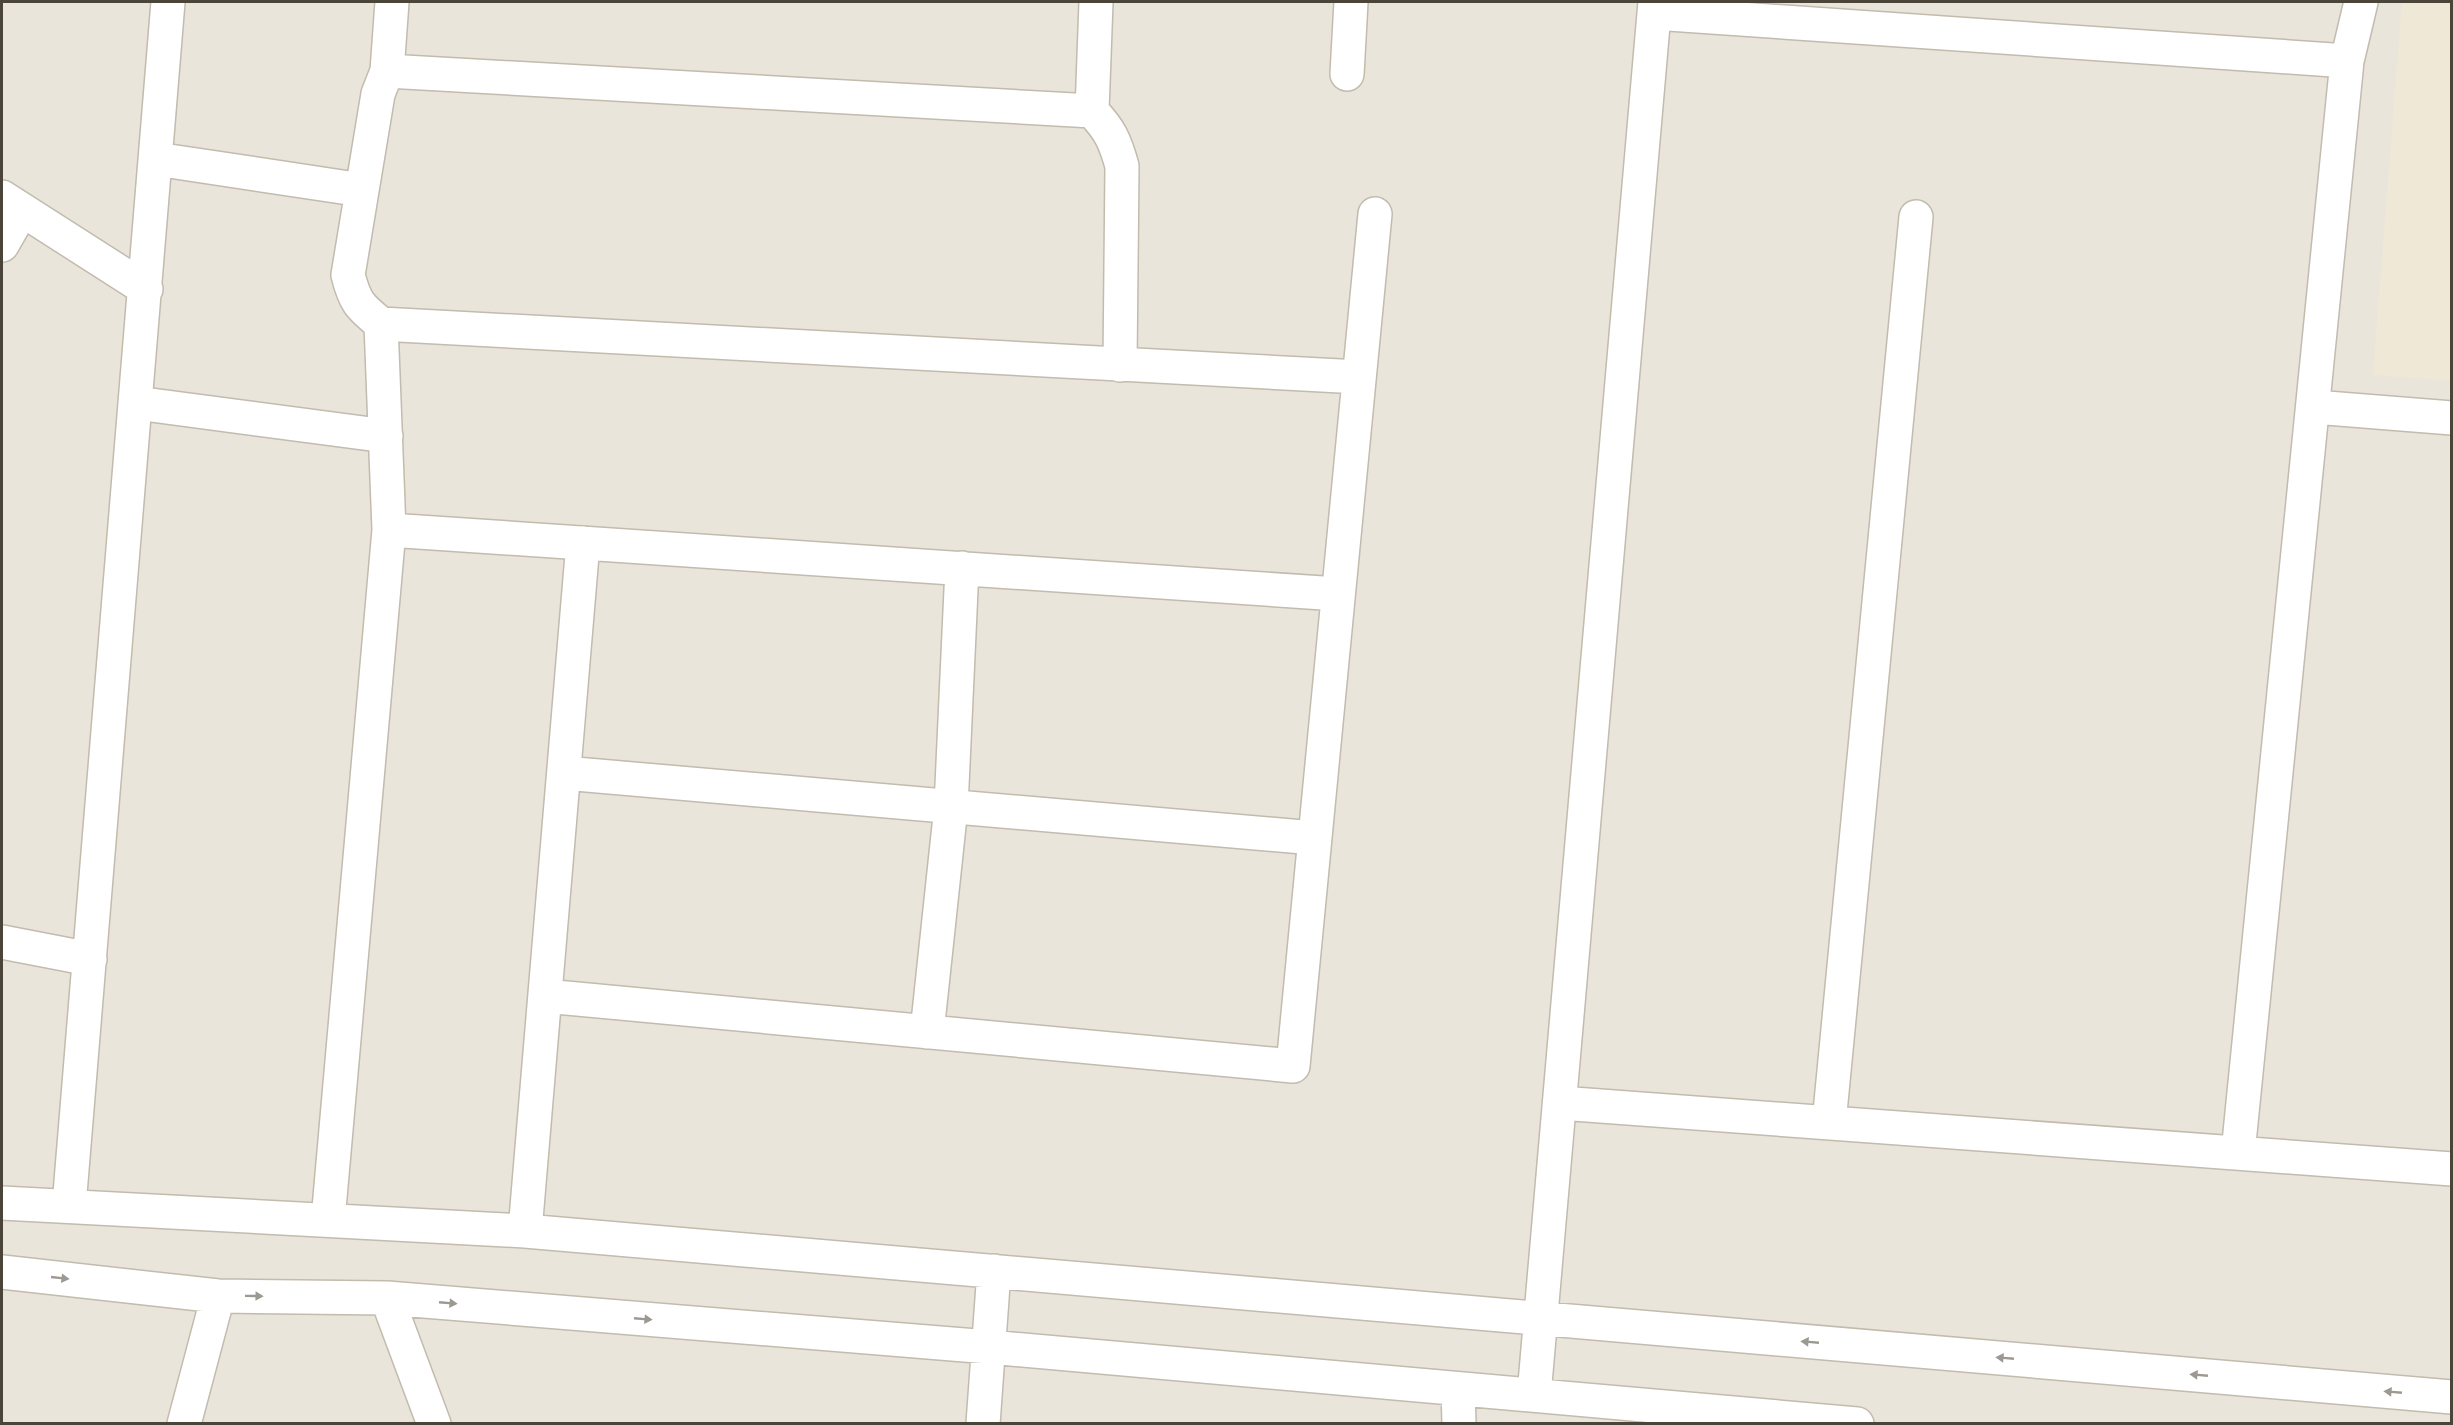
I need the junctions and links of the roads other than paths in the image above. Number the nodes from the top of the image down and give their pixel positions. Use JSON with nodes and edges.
{"nodes":[{"id":1,"x":168,"y":2,"type":"edge"},
{"id":2,"x":393,"y":2,"type":"edge"},
{"id":3,"x":1096,"y":2,"type":"edge"},
{"id":4,"x":1351,"y":2,"type":"edge"},
{"id":5,"x":2361,"y":2,"type":"edge"},
{"id":6,"x":1654,"y":7,"type":"edge"},
{"id":7,"x":2347,"y":61,"type":"junction"},
{"id":8,"x":387,"y":71,"type":"junction"},
{"id":9,"x":1347,"y":74,"type":"dead end"},
{"id":10,"x":1092,"y":111,"type":"junction"},
{"id":11,"x":156,"y":159,"type":"junction"},
{"id":12,"x":362,"y":190,"type":"junction"},
{"id":13,"x":12,"y":203,"type":"edge"},
{"id":14,"x":1375,"y":214,"type":"dead end"},
{"id":15,"x":1916,"y":217,"type":"dead end"},
{"id":16,"x":2,"y":245,"type":"edge"},
{"id":17,"x":146,"y":288,"type":"junction"},
{"id":18,"x":381,"y":324,"type":"junction"},
{"id":19,"x":1120,"y":365,"type":"junction"},
{"id":20,"x":1359,"y":378,"type":"junction"},
{"id":21,"x":136,"y":403,"type":"junction"},
{"id":22,"x":2314,"y":407,"type":"junction"},
{"id":23,"x":2451,"y":418,"type":"edge"},
{"id":24,"x":386,"y":436,"type":"junction"},
{"id":25,"x":389,"y":530,"type":"junction"},
{"id":26,"x":583,"y":543,"type":"junction"},
{"id":27,"x":962,"y":568,"type":"junction"},
{"id":28,"x":1338,"y":594,"type":"junction"},
{"id":29,"x":564,"y":773,"type":"junction"},
{"id":30,"x":951,"y":807,"type":"junction"},
{"id":31,"x":1314,"y":838,"type":"junction"},
{"id":32,"x":2,"y":942,"type":"edge"},
{"id":33,"x":90,"y":960,"type":"junction"},
{"id":34,"x":545,"y":996,"type":"junction"},
{"id":35,"x":927,"y":1032,"type":"junction"},
{"id":36,"x":1560,"y":1102,"type":"junction"},
{"id":37,"x":1829,"y":1123,"type":"junction"},
{"id":38,"x":2238,"y":1153,"type":"junction"},
{"id":39,"x":2451,"y":1169,"type":"edge"},
{"id":40,"x":2,"y":1203,"type":"edge"},
{"id":41,"x":69,"y":1206,"type":"junction"},
{"id":42,"x":328,"y":1220,"type":"junction"},
{"id":43,"x":525,"y":1231,"type":"junction"},
{"id":44,"x":994,"y":1271,"type":"junction"},
{"id":45,"x":2,"y":1272,"type":"edge"},
{"id":46,"x":218,"y":1296,"type":"junction"},
{"id":47,"x":387,"y":1298,"type":"junction"},
{"id":48,"x":1541,"y":1319,"type":"junction"},
{"id":49,"x":989,"y":1347,"type":"junction"},
{"id":50,"x":1458,"y":1389,"type":"junction"},
{"id":51,"x":1534,"y":1395,"type":"junction"},
{"id":52,"x":2451,"y":1397,"type":"edge"},
{"id":53,"x":1850,"y":1423,"type":"edge"},
{"id":54,"x":184,"y":1424,"type":"edge"},
{"id":55,"x":434,"y":1424,"type":"edge"},
{"id":56,"x":983,"y":1424,"type":"edge"},
{"id":57,"x":1459,"y":1424,"type":"edge"},
{"id":58,"x":1857,"y":1424,"type":"edge"}],
"edges":[{"from":1,"to":11,"type":"street"},
{"from":2,"to":8,"type":"street"},
{"from":3,"to":10,"type":"street"},
{"from":4,"to":9,"type":"street"},
{"from":5,"to":7,"type":"street"},
{"from":6,"to":7,"type":"street"},
{"from":6,"to":36,"type":"street"},
{"from":7,"to":22,"type":"street"},
{"from":8,"to":10,"type":"street"},
{"from":8,"to":12,"type":"street"},
{"from":10,"to":19,"type":"street"},
{"from":11,"to":12,"type":"street"},
{"from":11,"to":17,"type":"street"},
{"from":12,"to":18,"type":"street"},
{"from":13,"to":16,"type":"street"},
{"from":13,"to":17,"type":"street"},
{"from":14,"to":20,"type":"street"},
{"from":15,"to":37,"type":"street"},
{"from":17,"to":21,"type":"street"},
{"from":18,"to":19,"type":"street"},
{"from":18,"to":24,"type":"street"},
{"from":19,"to":20,"type":"street"},
{"from":20,"to":28,"type":"street"},
{"from":21,"to":24,"type":"street"},
{"from":21,"to":33,"type":"street"},
{"from":22,"to":23,"type":"street"},
{"from":22,"to":38,"type":"street"},
{"from":24,"to":25,"type":"street"},
{"from":25,"to":26,"type":"street"},
{"from":25,"to":42,"type":"street"},
{"from":26,"to":27,"type":"street"},
{"from":26,"to":29,"type":"street"},
{"from":27,"to":28,"type":"street"},
{"from":27,"to":30,"type":"street"},
{"from":28,"to":31,"type":"street"},
{"from":29,"to":30,"type":"street"},
{"from":29,"to":34,"type":"street"},
{"from":30,"to":31,"type":"street"},
{"from":30,"to":35,"type":"street"},
{"from":31,"to":35,"type":"street"},
{"from":32,"to":33,"type":"street"},
{"from":33,"to":41,"type":"street"},
{"from":34,"to":35,"type":"street"},
{"from":34,"to":43,"type":"street"},
{"from":36,"to":37,"type":"street"},
{"from":36,"to":48,"type":"street"},
{"from":37,"to":38,"type":"street"},
{"from":38,"to":39,"type":"street"},
{"from":40,"to":41,"type":"street"},
{"from":41,"to":42,"type":"street"},
{"from":42,"to":43,"type":"street"},
{"from":43,"to":44,"type":"street"},
{"from":44,"to":48,"type":"street"},
{"from":44,"to":49,"type":"street"},
{"from":45,"to":46,"type":"street","one_way":true},
{"from":46,"to":47,"type":"street","one_way":true},
{"from":46,"to":54,"type":"street"},
{"from":47,"to":49,"type":"street","one_way":true},
{"from":47,"to":55,"type":"street"},
{"from":48,"to":51,"type":"street"},
{"from":52,"to":48,"type":"street","one_way":true},
{"from":49,"to":50,"type":"street"},
{"from":49,"to":56,"type":"street"},
{"from":50,"to":51,"type":"street"},
{"from":50,"to":57,"type":"street"},
{"from":51,"to":53,"type":"street"},
{"from":53,"to":58,"type":"street"}]}
